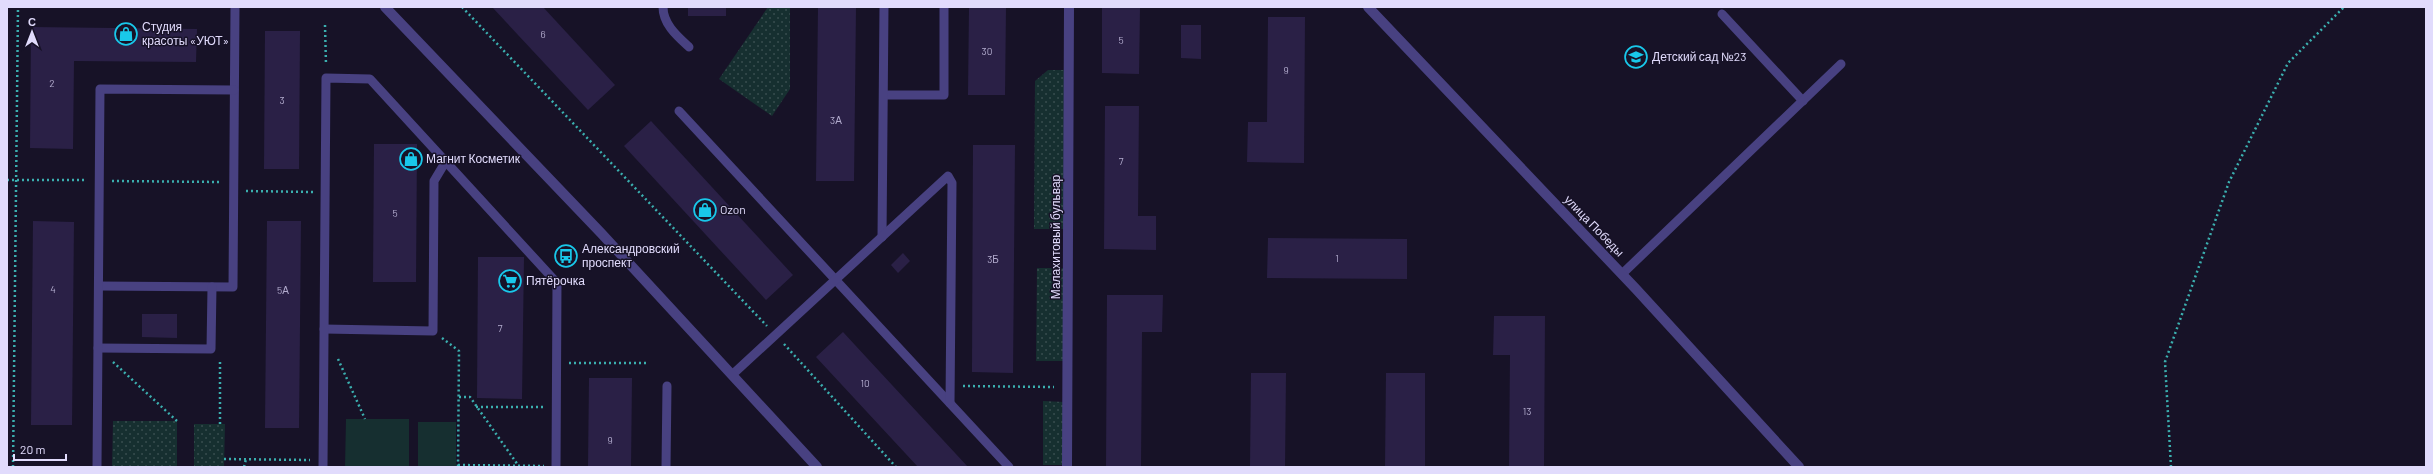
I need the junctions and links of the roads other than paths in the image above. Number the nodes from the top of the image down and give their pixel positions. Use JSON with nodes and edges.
{"nodes":[{"id":1,"x":235,"y":7,"type":"edge"},
{"id":2,"x":385,"y":7,"type":"edge"},
{"id":3,"x":663,"y":7,"type":"edge"},
{"id":4,"x":884,"y":7,"type":"edge"},
{"id":5,"x":944,"y":7,"type":"edge"},
{"id":6,"x":1069,"y":7,"type":"edge"},
{"id":7,"x":1368,"y":7,"type":"edge"},
{"id":8,"x":1722,"y":14,"type":"dead end"},
{"id":9,"x":689,"y":47,"type":"dead end"},
{"id":10,"x":1841,"y":64,"type":"dead end"},
{"id":11,"x":234,"y":90,"type":"junction"},
{"id":12,"x":884,"y":95,"type":"junction"},
{"id":13,"x":1803,"y":102,"type":"junction"},
{"id":14,"x":679,"y":111,"type":"dead end"},
{"id":15,"x":446,"y":161,"type":"junction"},
{"id":16,"x":882,"y":237,"type":"junction"},
{"id":17,"x":1622,"y":274,"type":"junction"},
{"id":18,"x":836,"y":280,"type":"junction"},
{"id":19,"x":99,"y":286,"type":"junction"},
{"id":20,"x":212,"y":287,"type":"junction"},
{"id":21,"x":324,"y":330,"type":"junction"},
{"id":22,"x":98,"y":348,"type":"junction"},
{"id":23,"x":733,"y":374,"type":"junction"},
{"id":24,"x":667,"y":386,"type":"dead end"},
{"id":25,"x":950,"y":403,"type":"junction"},
{"id":26,"x":323,"y":464,"type":"edge"},
{"id":27,"x":97,"y":467,"type":"edge"},
{"id":28,"x":556,"y":467,"type":"edge"},
{"id":29,"x":666,"y":467,"type":"edge"},
{"id":30,"x":817,"y":467,"type":"edge"},
{"id":31,"x":1009,"y":467,"type":"edge"},
{"id":32,"x":1067,"y":467,"type":"edge"},
{"id":33,"x":1799,"y":467,"type":"edge"}],
"edges":[{"from":1,"to":11,"type":"lane"},
{"from":2,"to":23,"type":"street"},
{"from":3,"to":9,"type":"lane"},
{"from":4,"to":12,"type":"lane"},
{"from":5,"to":12,"type":"lane"},
{"from":6,"to":32,"type":"street","name":"Малахитовый бульвар"},
{"from":7,"to":17,"type":"street","name":"улица Победы"},
{"from":8,"to":13,"type":"lane"},
{"from":10,"to":13,"type":"lane"},
{"from":11,"to":19,"type":"lane"},
{"from":11,"to":20,"type":"lane"},
{"from":12,"to":16,"type":"lane"},
{"from":13,"to":17,"type":"lane"},
{"from":14,"to":18,"type":"lane"},
{"from":15,"to":21,"type":"lane"},
{"from":15,"to":21,"type":"lane"},
{"from":15,"to":28,"type":"lane"},
{"from":16,"to":18,"type":"lane"},
{"from":16,"to":25,"type":"lane"},
{"from":17,"to":33,"type":"street","name":"улица Победы"},
{"from":18,"to":23,"type":"lane"},
{"from":18,"to":25,"type":"lane"},
{"from":19,"to":20,"type":"lane"},
{"from":19,"to":22,"type":"lane"},
{"from":20,"to":22,"type":"lane"},
{"from":21,"to":26,"type":"lane"},
{"from":22,"to":27,"type":"lane"},
{"from":23,"to":30,"type":"street"},
{"from":24,"to":29,"type":"lane"},
{"from":25,"to":31,"type":"lane"}]}
